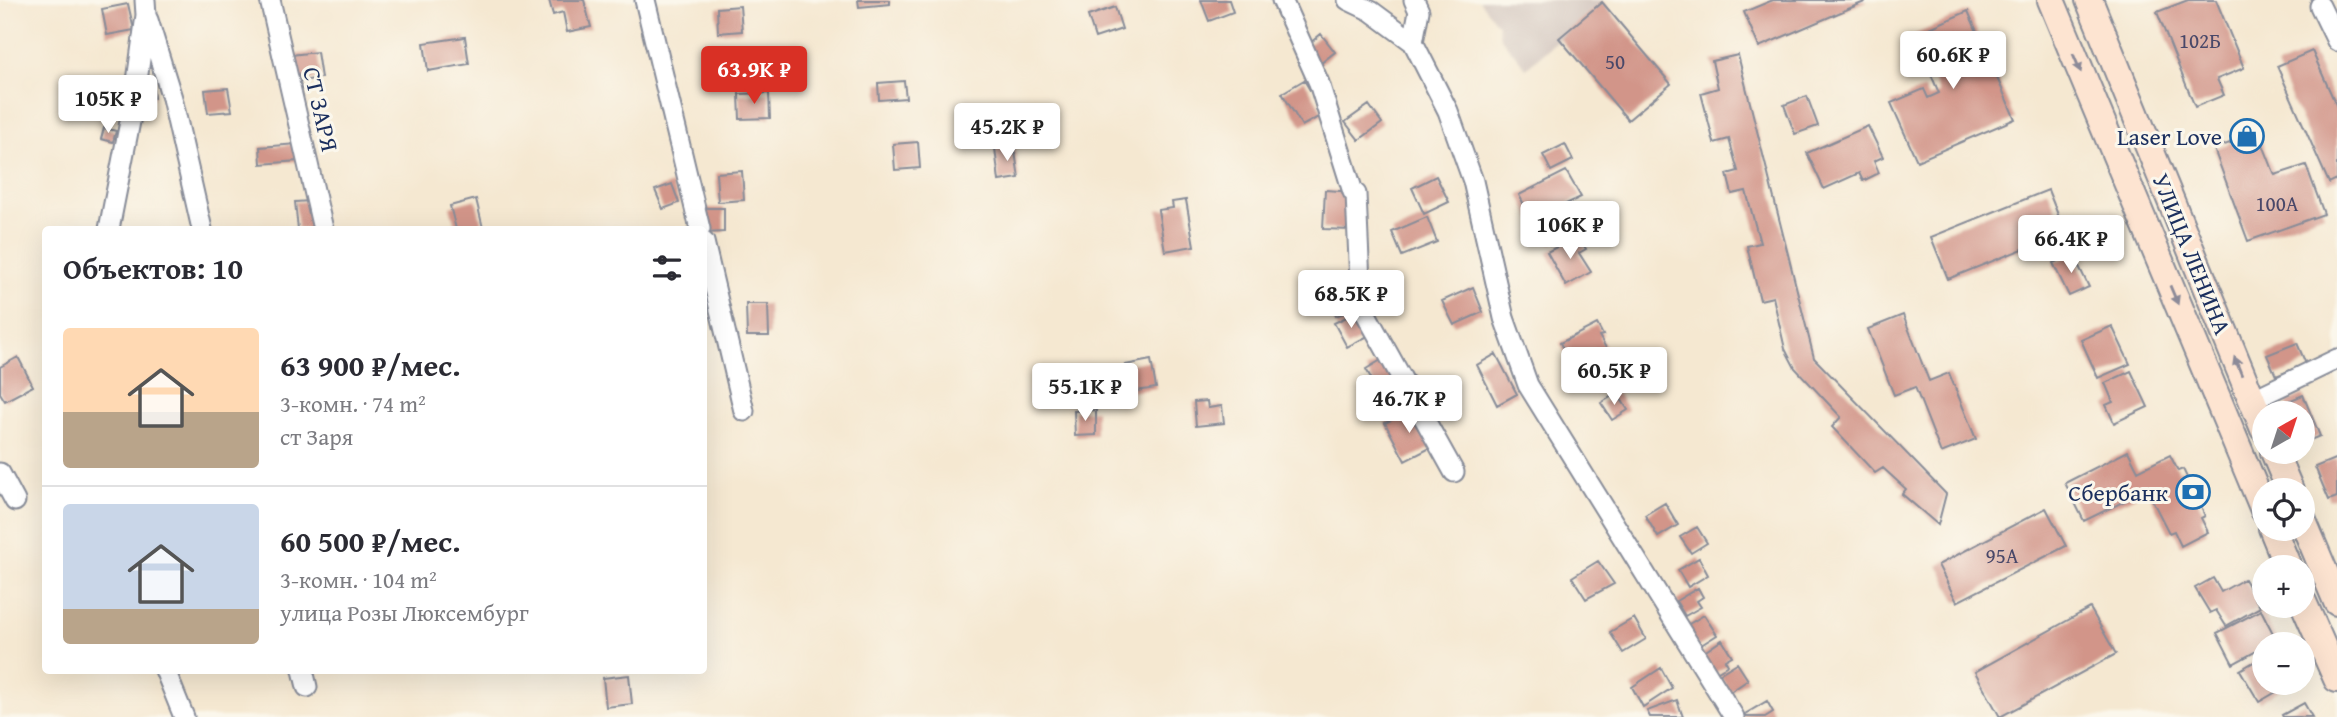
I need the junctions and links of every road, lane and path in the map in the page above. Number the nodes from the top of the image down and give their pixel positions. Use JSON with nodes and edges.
{"nodes":[{"id":1,"x":270,"y":0,"type":"edge"},
{"id":2,"x":645,"y":0,"type":"edge"},
{"id":3,"x":1282,"y":0,"type":"edge"},
{"id":4,"x":1348,"y":0,"type":"edge"},
{"id":5,"x":1414,"y":0,"type":"edge"},
{"id":6,"x":2051,"y":0,"type":"edge"},
{"id":7,"x":2089,"y":0,"type":"edge"},
{"id":8,"x":2320,"y":6,"type":"dead end"},
{"id":9,"x":145,"y":8,"type":"edge"},
{"id":10,"x":2337,"y":41,"type":"edge"},
{"id":11,"x":1413,"y":42,"type":"junction"},
{"id":12,"x":110,"y":226,"type":"edge"},
{"id":13,"x":201,"y":226,"type":"edge"},
{"id":14,"x":322,"y":226,"type":"edge"},
{"id":15,"x":700,"y":226,"type":"edge"},
{"id":16,"x":707,"y":255,"type":"edge"},
{"id":17,"x":2337,"y":359,"type":"edge"},
{"id":18,"x":2252,"y":400,"type":"joint"},
{"id":19,"x":744,"y":411,"type":"dead end"},
{"id":20,"x":1454,"y":472,"type":"dead end"},
{"id":21,"x":0,"y":473,"type":"edge"},
{"id":22,"x":2252,"y":481,"type":"edge"},
{"id":23,"x":15,"y":501,"type":"dead end"},
{"id":24,"x":2311,"y":541,"type":"edge"},
{"id":25,"x":2337,"y":602,"type":"edge"},
{"id":26,"x":2310,"y":618,"type":"edge"},
{"id":27,"x":167,"y":674,"type":"edge"},
{"id":28,"x":2337,"y":679,"type":"edge"},
{"id":29,"x":184,"y":717,"type":"edge"},
{"id":30,"x":1734,"y":717,"type":"edge"}],
"edges":[{"from":1,"to":14,"type":"street","name":"СТ ЗАРЯ"},
{"from":2,"to":15,"type":"street"},
{"from":3,"to":20,"type":"street"},
{"from":4,"to":11,"type":"street"},
{"from":5,"to":11,"type":"street"},
{"from":6,"to":22,"type":"main road","name":"УЛИЦА ЛЕНИНА","one_way":true},
{"from":18,"to":7,"type":"main road","name":"УЛИЦА ЛЕНИНА","one_way":true},
{"from":8,"to":10,"type":"street"},
{"from":9,"to":12,"type":"street"},
{"from":9,"to":13,"type":"street"},
{"from":11,"to":30,"type":"street"},
{"from":16,"to":19,"type":"street"},
{"from":17,"to":18,"type":"street"},
{"from":21,"to":23,"type":"street"},
{"from":24,"to":25,"type":"main road"},
{"from":26,"to":28,"type":"main road"},
{"from":27,"to":29,"type":"street"}]}
